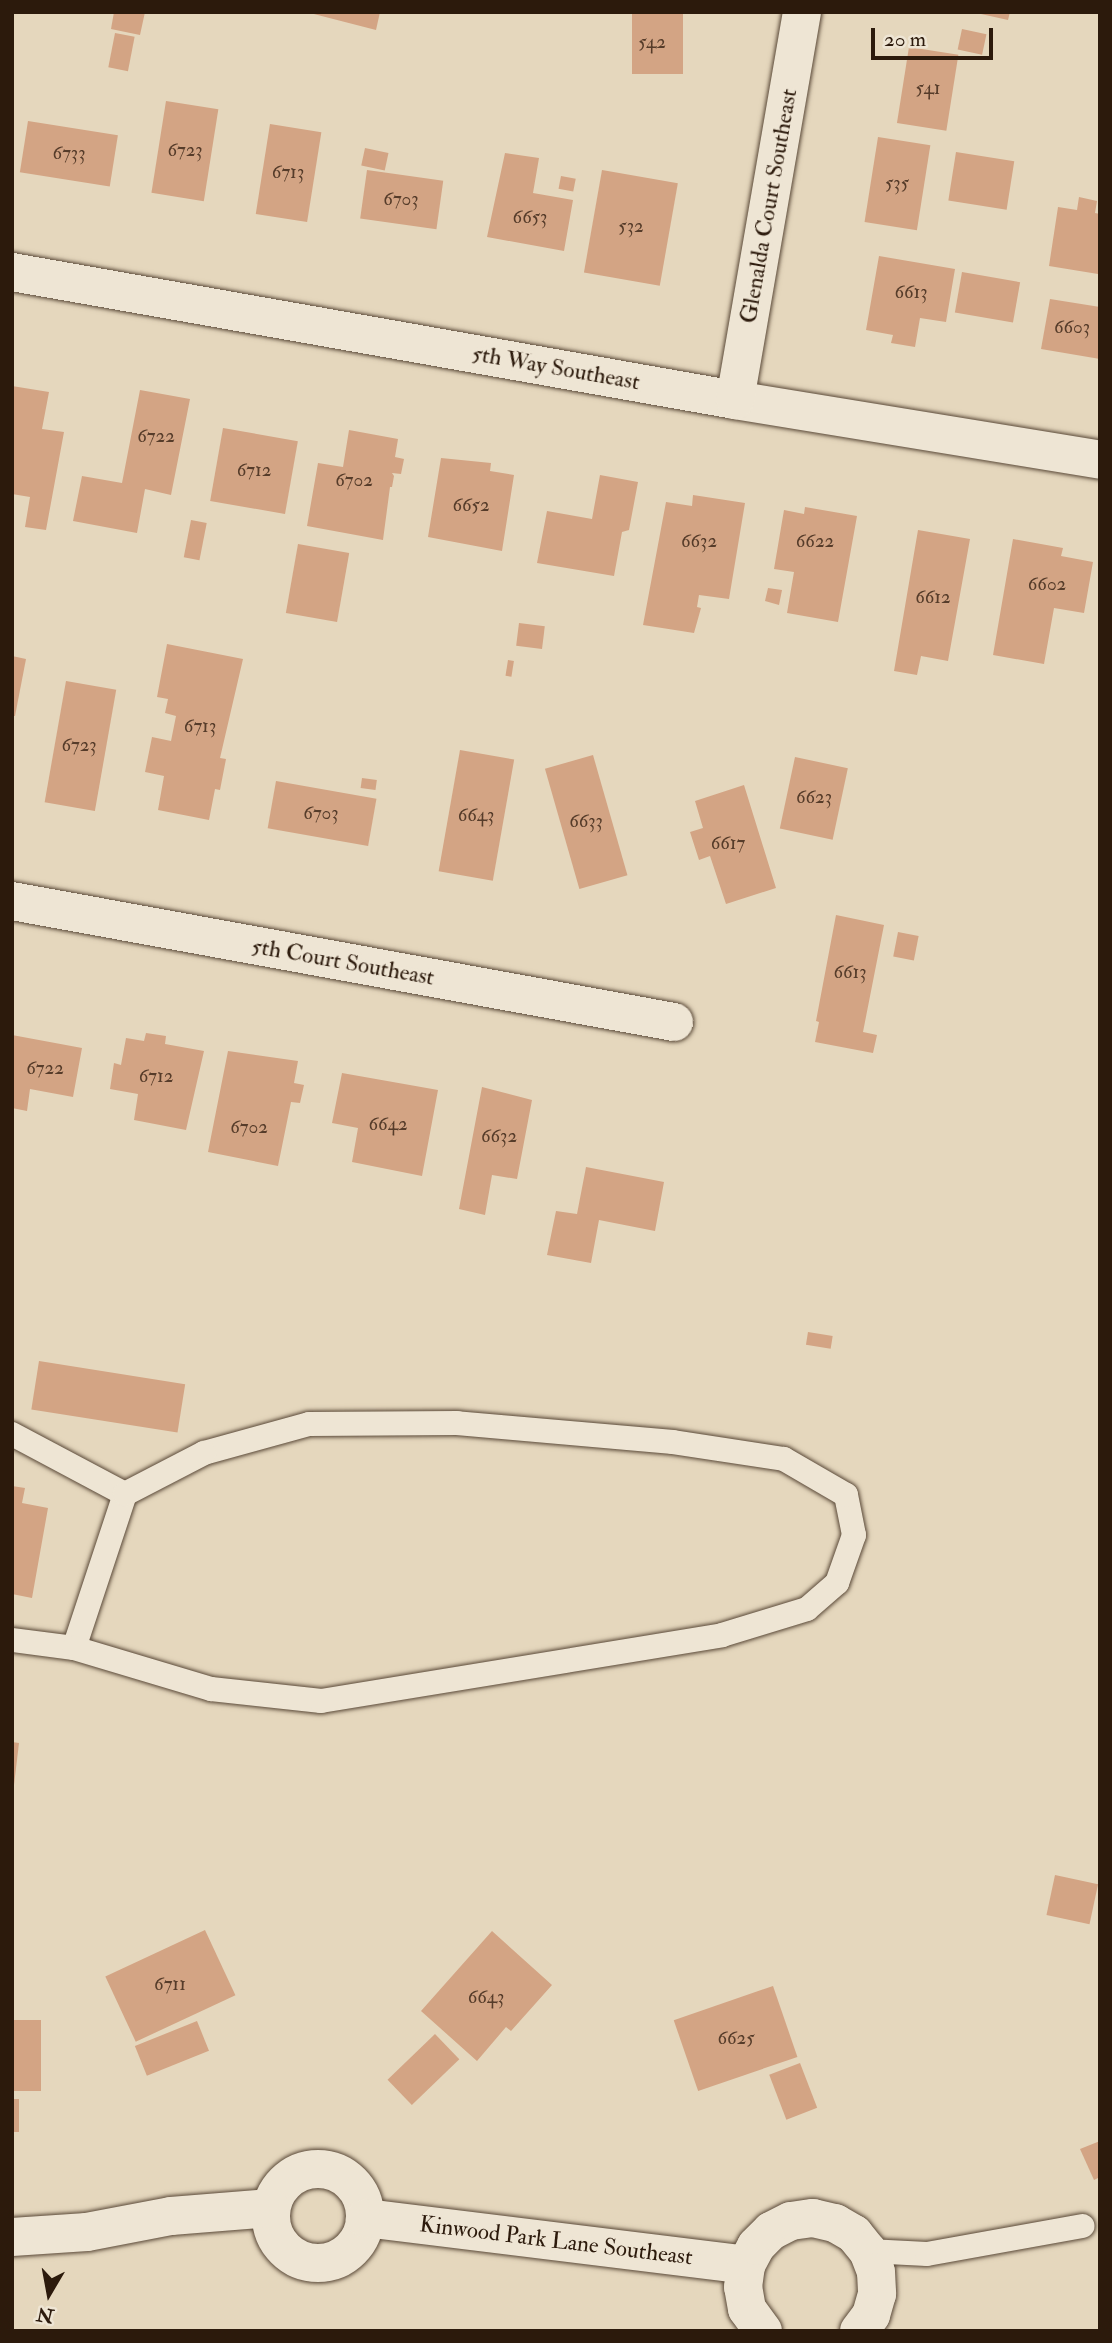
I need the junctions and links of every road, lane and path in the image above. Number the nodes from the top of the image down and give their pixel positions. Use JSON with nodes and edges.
{"nodes":[{"id":1,"x":802,"y":12,"type":"edge"},
{"id":2,"x":12,"y":272,"type":"edge"},
{"id":3,"x":735,"y":400,"type":"junction"},
{"id":4,"x":1100,"y":460,"type":"edge"},
{"id":5,"x":12,"y":901,"type":"edge"},
{"id":6,"x":674,"y":1021,"type":"dead end"},
{"id":7,"x":12,"y":1434,"type":"edge"},
{"id":8,"x":125,"y":1494,"type":"junction"},
{"id":9,"x":12,"y":1640,"type":"edge"},
{"id":10,"x":74,"y":1648,"type":"junction"},
{"id":11,"x":271,"y":2208,"type":"junction"},
{"id":12,"x":365,"y":2218,"type":"junction"},
{"id":13,"x":1082,"y":2226,"type":"dead end"},
{"id":14,"x":12,"y":2237,"type":"edge"},
{"id":15,"x":868,"y":2251,"type":"junction"},
{"id":16,"x":746,"y":2265,"type":"junction"},
{"id":17,"x":763,"y":2331,"type":"edge"},
{"id":18,"x":859,"y":2331,"type":"edge"}],
"edges":[{"from":1,"to":3,"type":"street","name":"Glenalda Court Southeast"},
{"from":2,"to":3,"type":"street","name":"5th Way Southeast"},
{"from":3,"to":4,"type":"street","name":"5th Way Southeast"},
{"from":5,"to":6,"type":"street","name":"5th Court Southeast"},
{"from":7,"to":8,"type":"lane"},
{"from":8,"to":10,"type":"lane"},
{"from":8,"to":10,"type":"lane"},
{"from":9,"to":10,"type":"lane"},
{"from":11,"to":12,"type":"street"},
{"from":11,"to":12,"type":"street"},
{"from":11,"to":14,"type":"street"},
{"from":12,"to":16,"type":"street","name":"Kinwood Park Lane Southeast"},
{"from":13,"to":15,"type":"lane"},
{"from":15,"to":16,"type":"street"},
{"from":15,"to":18,"type":"street"},
{"from":16,"to":17,"type":"street"}]}
